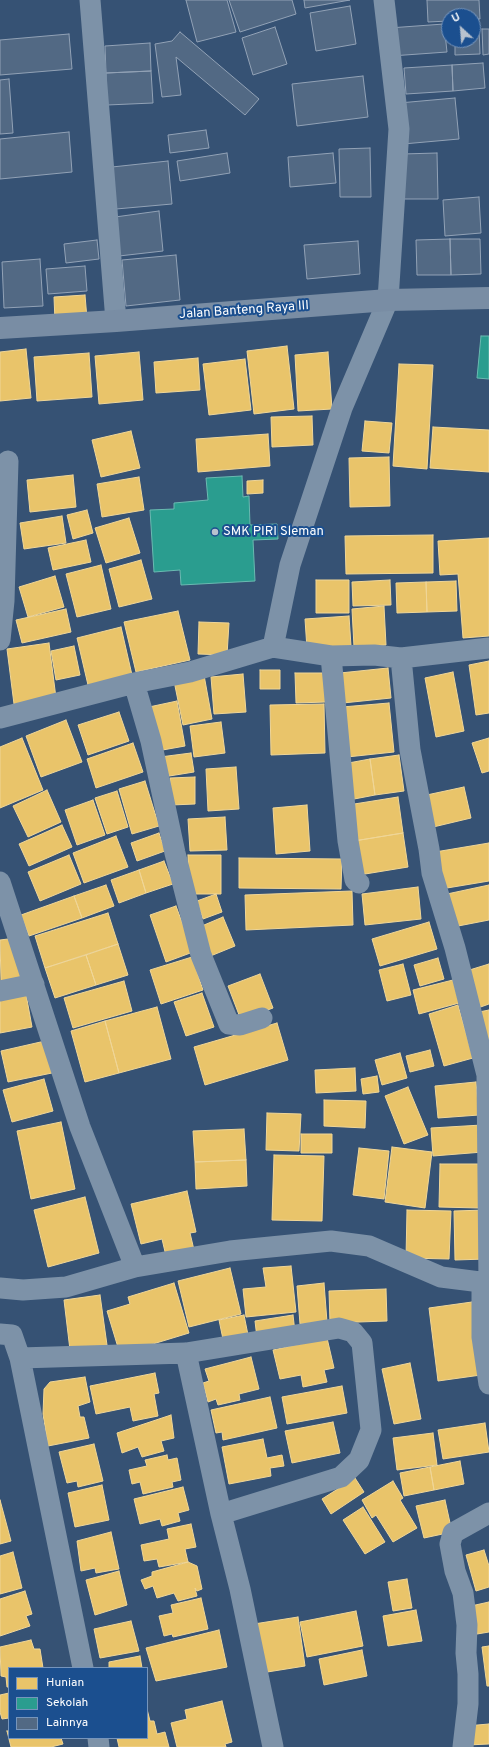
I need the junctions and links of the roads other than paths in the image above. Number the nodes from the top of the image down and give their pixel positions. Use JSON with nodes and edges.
{"nodes":[{"id":1,"x":90,"y":0,"type":"edge"},
{"id":2,"x":384,"y":0,"type":"edge"},
{"id":3,"x":489,"y":298,"type":"edge"},
{"id":4,"x":388,"y":300,"type":"junction"},
{"id":5,"x":116,"y":321,"type":"junction"},
{"id":6,"x":0,"y":328,"type":"edge"},
{"id":7,"x":8,"y":461,"type":"dead end"},
{"id":8,"x":0,"y":640,"type":"edge"},
{"id":9,"x":273,"y":647,"type":"junction"},
{"id":10,"x":489,"y":648,"type":"edge"},
{"id":11,"x":331,"y":656,"type":"junction"},
{"id":12,"x":401,"y":658,"type":"junction"},
{"id":13,"x":134,"y":683,"type":"junction"},
{"id":14,"x":0,"y":718,"type":"edge"},
{"id":15,"x":0,"y":882,"type":"edge"},
{"id":16,"x":359,"y":883,"type":"dead end"},
{"id":17,"x":34,"y":984,"type":"junction"},
{"id":18,"x":0,"y":991,"type":"edge"},
{"id":19,"x":262,"y":1018,"type":"dead end"},
{"id":20,"x":135,"y":1267,"type":"junction"},
{"id":21,"x":489,"y":1283,"type":"edge"},
{"id":22,"x":0,"y":1288,"type":"edge"},
{"id":23,"x":0,"y":1334,"type":"edge"},
{"id":24,"x":186,"y":1353,"type":"junction"},
{"id":25,"x":20,"y":1358,"type":"junction"},
{"id":26,"x":489,"y":1384,"type":"edge"},
{"id":27,"x":489,"y":1513,"type":"edge"},
{"id":28,"x":221,"y":1514,"type":"junction"},
{"id":29,"x":83,"y":1667,"type":"edge"},
{"id":30,"x":273,"y":1747,"type":"edge"},
{"id":31,"x":463,"y":1747,"type":"edge"}],
"edges":[{"from":1,"to":5,"type":"street"},
{"from":2,"to":4,"type":"street"},
{"from":3,"to":4,"type":"street","name":"Jalan Banteng Raya III"},
{"from":4,"to":5,"type":"street","name":"Jalan Banteng Raya III"},
{"from":4,"to":9,"type":"street"},
{"from":5,"to":6,"type":"street","name":"Jalan Banteng Raya III"},
{"from":7,"to":8,"type":"street"},
{"from":9,"to":11,"type":"street"},
{"from":9,"to":13,"type":"street"},
{"from":10,"to":12,"type":"street"},
{"from":11,"to":12,"type":"street"},
{"from":11,"to":16,"type":"street"},
{"from":12,"to":21,"type":"street"},
{"from":13,"to":14,"type":"street"},
{"from":13,"to":19,"type":"street"},
{"from":15,"to":17,"type":"street"},
{"from":17,"to":18,"type":"street"},
{"from":17,"to":20,"type":"street"},
{"from":20,"to":21,"type":"street"},
{"from":20,"to":22,"type":"street"},
{"from":21,"to":26,"type":"street"},
{"from":23,"to":25,"type":"street"},
{"from":24,"to":25,"type":"street"},
{"from":24,"to":28,"type":"street"},
{"from":24,"to":28,"type":"street"},
{"from":25,"to":29,"type":"street"},
{"from":27,"to":31,"type":"street"},
{"from":28,"to":30,"type":"street"}]}
